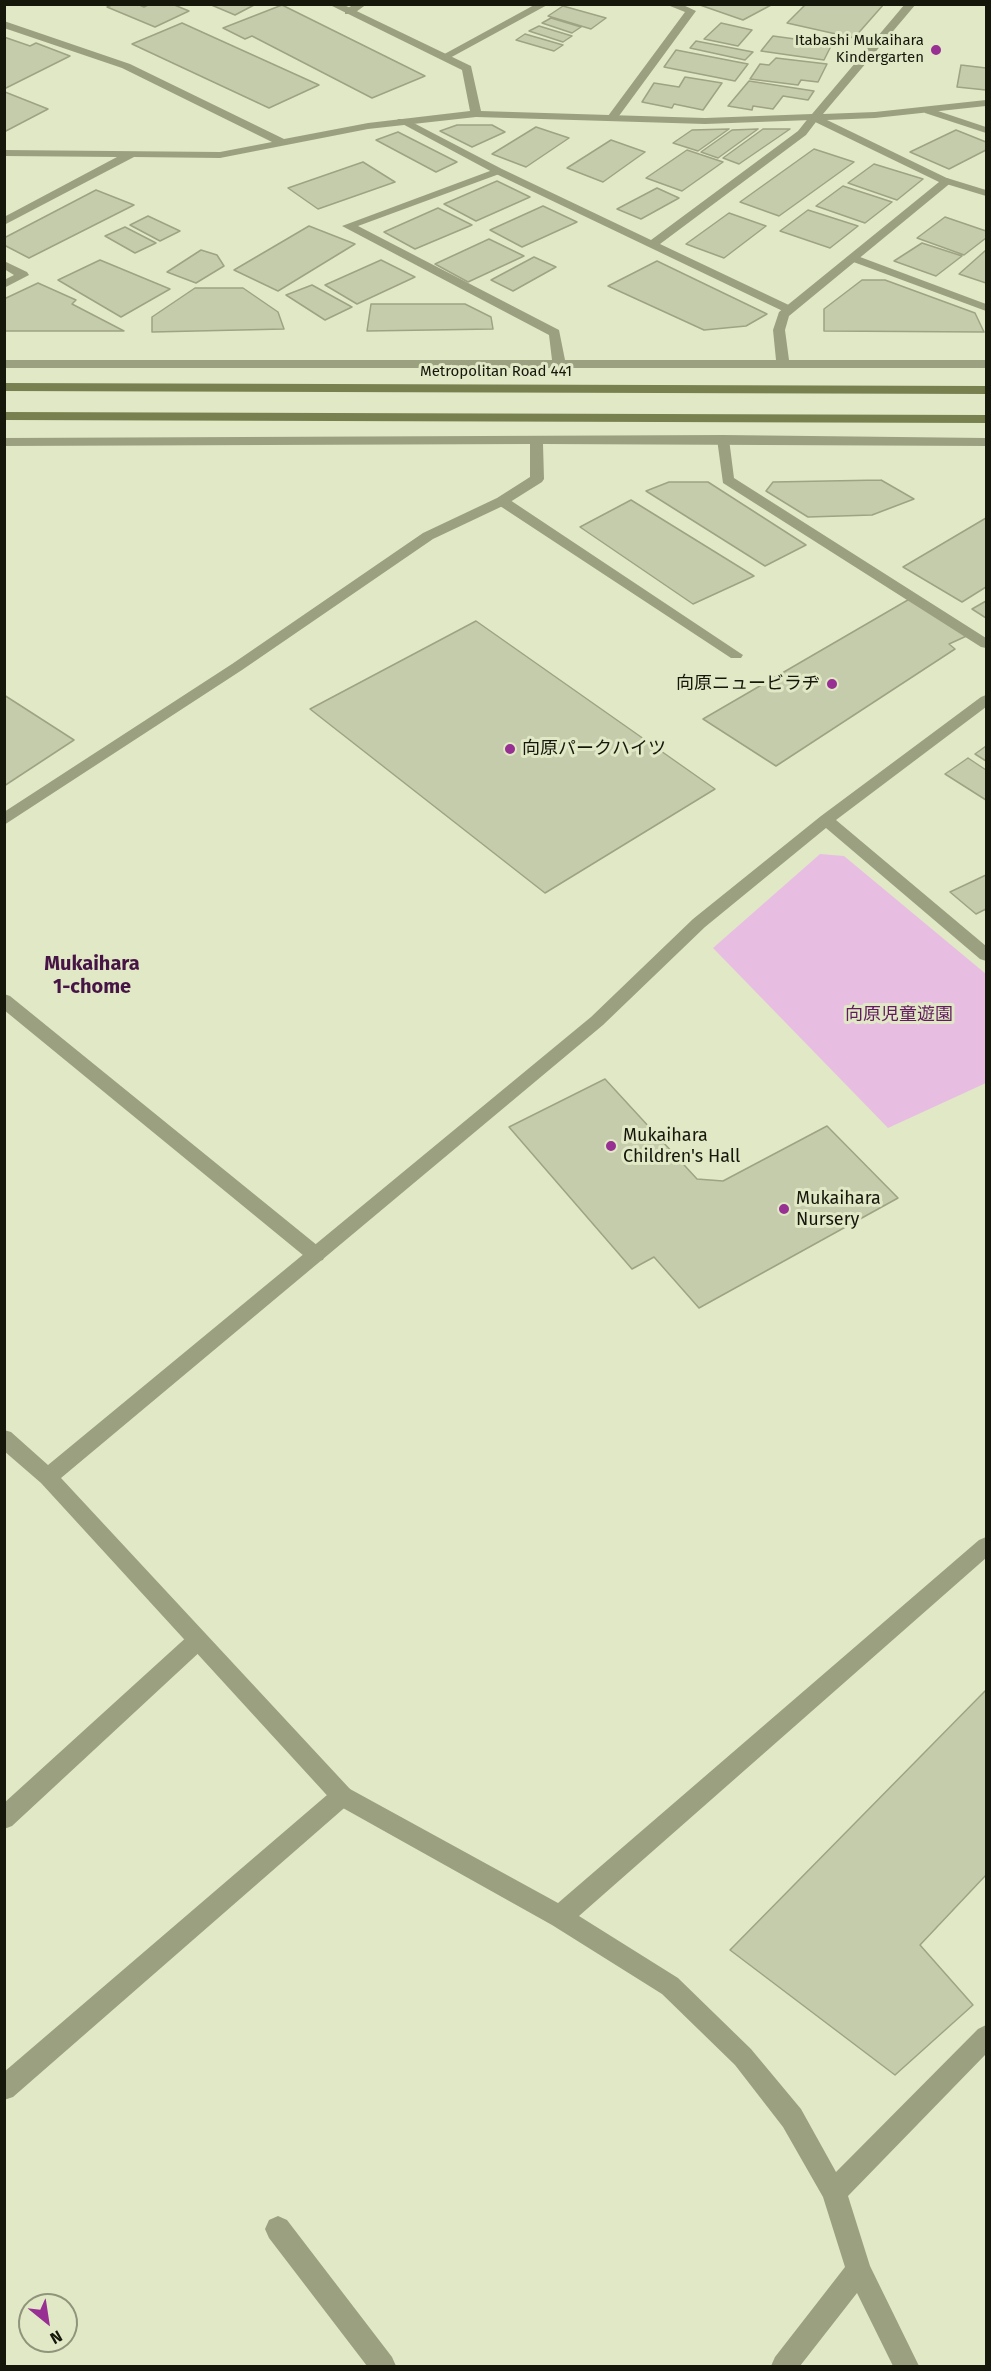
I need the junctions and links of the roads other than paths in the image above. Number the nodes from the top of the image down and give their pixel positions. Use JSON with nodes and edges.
{"nodes":[{"id":1,"x":333,"y":4,"type":"edge"},
{"id":2,"x":362,"y":4,"type":"edge"},
{"id":3,"x":544,"y":4,"type":"edge"},
{"id":4,"x":670,"y":4,"type":"edge"},
{"id":5,"x":911,"y":4,"type":"edge"},
{"id":6,"x":349,"y":12,"type":"junction"},
{"id":7,"x":4,"y":24,"type":"edge"},
{"id":8,"x":444,"y":57,"type":"junction"},
{"id":9,"x":987,"y":104,"type":"edge"},
{"id":10,"x":929,"y":111,"type":"junction"},
{"id":11,"x":476,"y":114,"type":"junction"},
{"id":12,"x":612,"y":117,"type":"junction"},
{"id":13,"x":814,"y":118,"type":"junction"},
{"id":14,"x":402,"y":121,"type":"junction"},
{"id":15,"x":987,"y":130,"type":"edge"},
{"id":16,"x":281,"y":142,"type":"junction"},
{"id":17,"x":4,"y":153,"type":"edge"},
{"id":18,"x":131,"y":154,"type":"junction"},
{"id":19,"x":498,"y":171,"type":"junction"},
{"id":20,"x":946,"y":181,"type":"junction"},
{"id":21,"x":987,"y":193,"type":"edge"},
{"id":22,"x":4,"y":222,"type":"edge"},
{"id":23,"x":652,"y":245,"type":"junction"},
{"id":24,"x":852,"y":258,"type":"junction"},
{"id":25,"x":4,"y":264,"type":"edge"},
{"id":26,"x":4,"y":285,"type":"edge"},
{"id":27,"x":987,"y":308,"type":"edge"},
{"id":28,"x":789,"y":310,"type":"junction"},
{"id":29,"x":4,"y":364,"type":"edge"},
{"id":30,"x":559,"y":364,"type":"junction"},
{"id":31,"x":783,"y":364,"type":"junction"},
{"id":32,"x":987,"y":364,"type":"edge"},
{"id":33,"x":4,"y":387,"type":"edge"},
{"id":34,"x":987,"y":390,"type":"edge"},
{"id":35,"x":4,"y":416,"type":"edge"},
{"id":36,"x":987,"y":419,"type":"edge"},
{"id":37,"x":723,"y":439,"type":"junction"},
{"id":38,"x":536,"y":440,"type":"junction"},
{"id":39,"x":4,"y":442,"type":"edge"},
{"id":40,"x":987,"y":442,"type":"edge"},
{"id":41,"x":502,"y":501,"type":"junction"},
{"id":42,"x":987,"y":644,"type":"edge"},
{"id":43,"x":736,"y":655,"type":"dead end"},
{"id":44,"x":987,"y":700,"type":"edge"},
{"id":45,"x":4,"y":820,"type":"edge"},
{"id":46,"x":826,"y":820,"type":"junction"},
{"id":47,"x":987,"y":955,"type":"edge"},
{"id":48,"x":4,"y":1000,"type":"edge"},
{"id":49,"x":316,"y":1255,"type":"junction"},
{"id":50,"x":4,"y":1438,"type":"edge"},
{"id":51,"x":48,"y":1477,"type":"junction"},
{"id":52,"x":987,"y":1546,"type":"edge"},
{"id":53,"x":197,"y":1641,"type":"junction"},
{"id":54,"x":342,"y":1796,"type":"junction"},
{"id":55,"x":4,"y":1818,"type":"edge"},
{"id":56,"x":560,"y":1917,"type":"junction"},
{"id":57,"x":987,"y":2037,"type":"edge"},
{"id":58,"x":4,"y":2088,"type":"edge"},
{"id":59,"x":834,"y":2192,"type":"junction"},
{"id":60,"x":278,"y":2229,"type":"dead end"},
{"id":61,"x":859,"y":2270,"type":"junction"},
{"id":62,"x":383,"y":2367,"type":"edge"},
{"id":63,"x":784,"y":2367,"type":"edge"},
{"id":64,"x":906,"y":2367,"type":"edge"}],
"edges":[{"from":1,"to":6,"type":"street"},
{"from":2,"to":6,"type":"street"},
{"from":3,"to":8,"type":"street"},
{"from":4,"to":12,"type":"street"},
{"from":5,"to":13,"type":"street"},
{"from":6,"to":8,"type":"street"},
{"from":7,"to":16,"type":"street"},
{"from":8,"to":11,"type":"street"},
{"from":9,"to":10,"type":"street"},
{"from":10,"to":13,"type":"street"},
{"from":10,"to":15,"type":"street"},
{"from":11,"to":12,"type":"street"},
{"from":11,"to":14,"type":"street"},
{"from":12,"to":13,"type":"street"},
{"from":13,"to":20,"type":"street"},
{"from":13,"to":23,"type":"street"},
{"from":14,"to":16,"type":"street"},
{"from":14,"to":19,"type":"street"},
{"from":16,"to":18,"type":"street"},
{"from":17,"to":18,"type":"street"},
{"from":18,"to":22,"type":"street"},
{"from":19,"to":23,"type":"street"},
{"from":19,"to":30,"type":"street"},
{"from":20,"to":21,"type":"street"},
{"from":20,"to":24,"type":"street"},
{"from":23,"to":28,"type":"street"},
{"from":24,"to":27,"type":"street"},
{"from":24,"to":28,"type":"street"},
{"from":25,"to":26,"type":"street"},
{"from":28,"to":31,"type":"street"},
{"from":29,"to":30,"type":"street"},
{"from":30,"to":31,"type":"street"},
{"from":31,"to":32,"type":"street"},
{"from":33,"to":34,"type":"main road","name":"Metropolitan Road 441"},
{"from":35,"to":36,"type":"main road"},
{"from":37,"to":38,"type":"street"},
{"from":37,"to":40,"type":"street"},
{"from":37,"to":42,"type":"street"},
{"from":38,"to":39,"type":"street"},
{"from":38,"to":41,"type":"street"},
{"from":41,"to":43,"type":"street"},
{"from":41,"to":45,"type":"street"},
{"from":44,"to":46,"type":"street"},
{"from":46,"to":47,"type":"street"},
{"from":46,"to":49,"type":"street"},
{"from":48,"to":49,"type":"street"},
{"from":49,"to":51,"type":"street"},
{"from":50,"to":51,"type":"street"},
{"from":51,"to":53,"type":"street"},
{"from":52,"to":56,"type":"street"},
{"from":53,"to":54,"type":"street"},
{"from":53,"to":55,"type":"street"},
{"from":54,"to":56,"type":"street"},
{"from":54,"to":58,"type":"street"},
{"from":56,"to":59,"type":"street"},
{"from":57,"to":59,"type":"street"},
{"from":59,"to":61,"type":"street"},
{"from":60,"to":62,"type":"street"},
{"from":61,"to":63,"type":"street"},
{"from":61,"to":64,"type":"street"}]}
